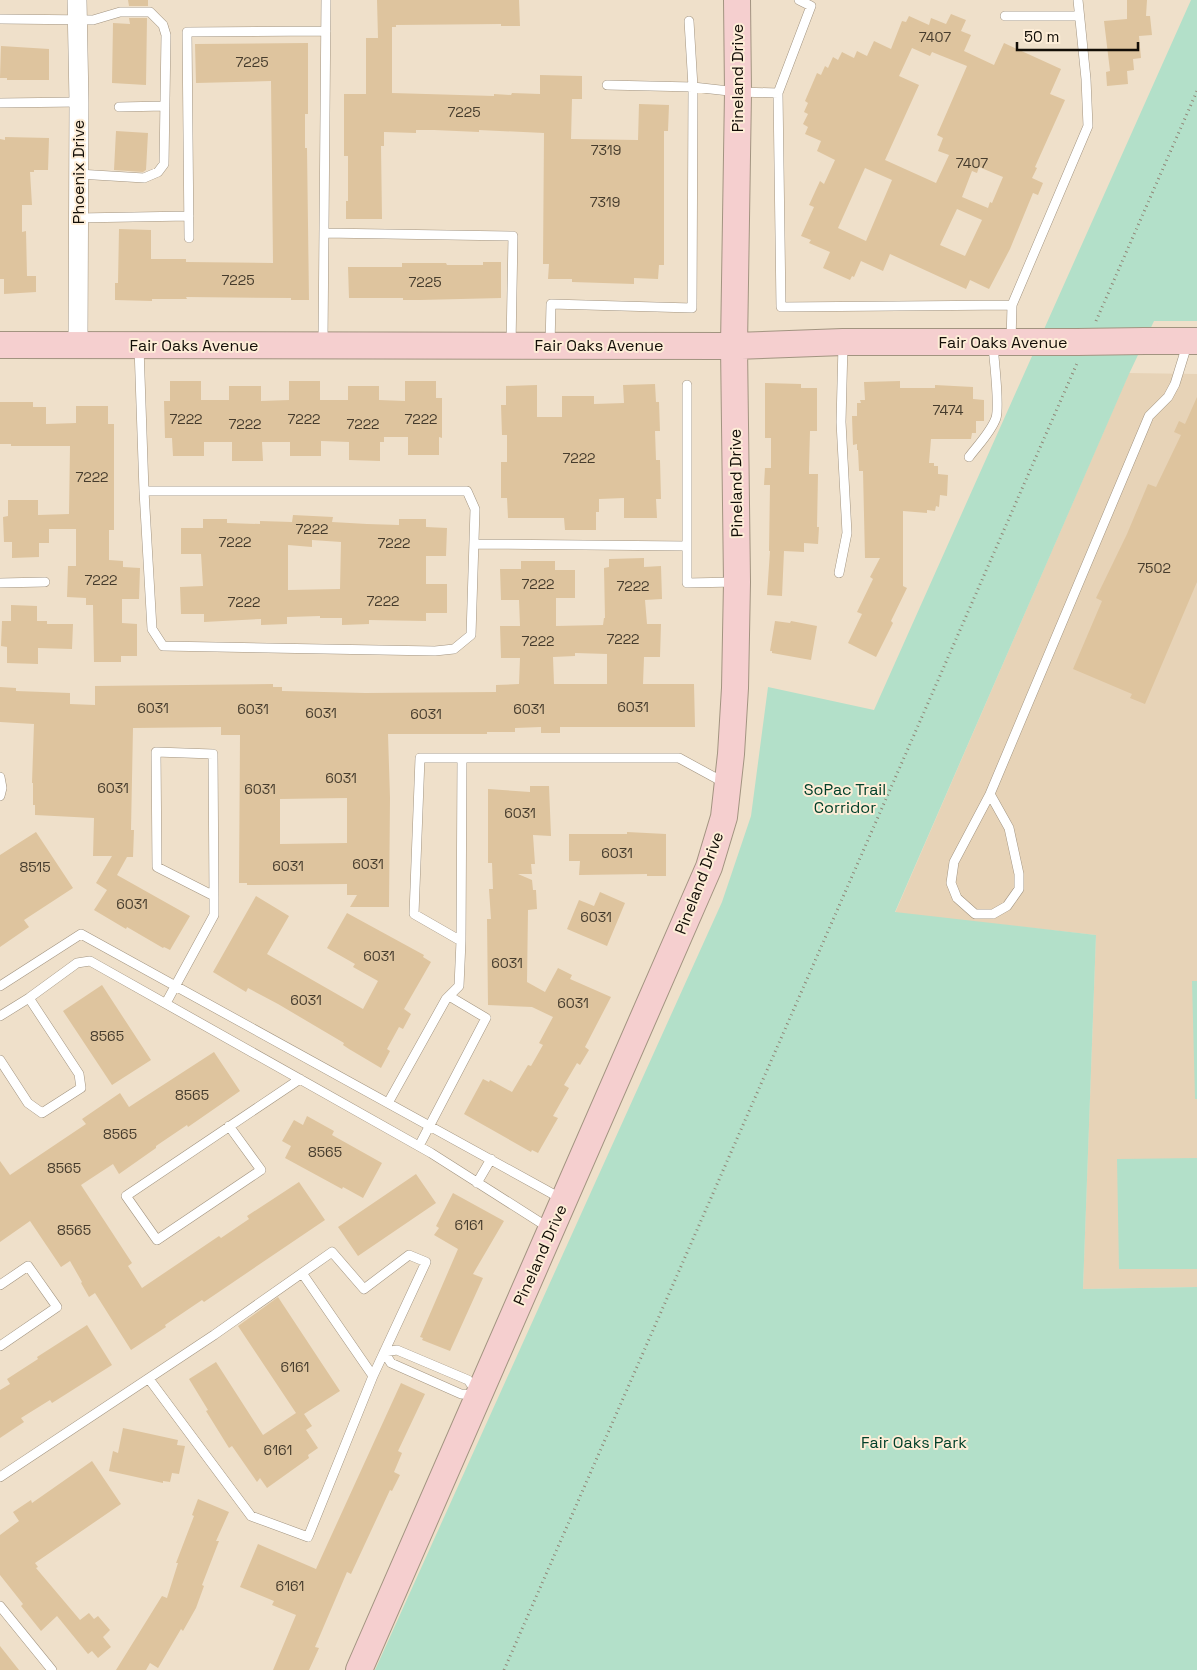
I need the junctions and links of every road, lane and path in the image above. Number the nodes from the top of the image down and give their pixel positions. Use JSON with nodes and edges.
{"nodes":[{"id":1,"x":77,"y":0,"type":"edge"},
{"id":2,"x":326,"y":0,"type":"edge"},
{"id":3,"x":737,"y":0,"type":"edge"},
{"id":4,"x":799,"y":0,"type":"edge"},
{"id":5,"x":1078,"y":0,"type":"edge"},
{"id":6,"x":1005,"y":16,"type":"dead end"},
{"id":7,"x":1078,"y":16,"type":"junction"},
{"id":8,"x":0,"y":19,"type":"edge"},
{"id":9,"x":77,"y":20,"type":"junction"},
{"id":10,"x":689,"y":21,"type":"dead end"},
{"id":11,"x":326,"y":31,"type":"junction"},
{"id":12,"x":607,"y":85,"type":"dead end"},
{"id":13,"x":693,"y":87,"type":"junction"},
{"id":14,"x":1197,"y":91,"type":"edge"},
{"id":15,"x":738,"y":92,"type":"junction"},
{"id":16,"x":778,"y":93,"type":"junction"},
{"id":17,"x":78,"y":102,"type":"junction"},
{"id":18,"x":0,"y":103,"type":"edge"},
{"id":19,"x":164,"y":106,"type":"junction"},
{"id":20,"x":119,"y":107,"type":"dead end"},
{"id":21,"x":78,"y":174,"type":"junction"},
{"id":22,"x":189,"y":216,"type":"junction"},
{"id":23,"x":78,"y":218,"type":"junction"},
{"id":24,"x":324,"y":233,"type":"junction"},
{"id":25,"x":189,"y":238,"type":"dead end"},
{"id":26,"x":1012,"y":305,"type":"junction"},
{"id":27,"x":1092,"y":328,"type":"dead end"},
{"id":28,"x":1192,"y":341,"type":"edge"},
{"id":29,"x":843,"y":342,"type":"junction"},
{"id":30,"x":1012,"y":342,"type":"junction"},
{"id":31,"x":78,"y":344,"type":"junction"},
{"id":32,"x":139,"y":344,"type":"junction"},
{"id":33,"x":0,"y":345,"type":"edge"},
{"id":34,"x":323,"y":345,"type":"junction"},
{"id":35,"x":511,"y":345,"type":"junction"},
{"id":36,"x":550,"y":345,"type":"junction"},
{"id":37,"x":734,"y":346,"type":"junction"},
{"id":38,"x":1080,"y":355,"type":"dead end"},
{"id":39,"x":687,"y":385,"type":"dead end"},
{"id":40,"x":969,"y":457,"type":"dead end"},
{"id":41,"x":144,"y":491,"type":"junction"},
{"id":42,"x":474,"y":544,"type":"junction"},
{"id":43,"x":687,"y":546,"type":"junction"},
{"id":44,"x":839,"y":573,"type":"dead end"},
{"id":45,"x":45,"y":582,"type":"dead end"},
{"id":46,"x":737,"y":582,"type":"junction"},
{"id":47,"x":0,"y":583,"type":"edge"},
{"id":48,"x":462,"y":758,"type":"junction"},
{"id":49,"x":0,"y":777,"type":"edge"},
{"id":50,"x":728,"y":784,"type":"junction"},
{"id":51,"x":990,"y":794,"type":"junction"},
{"id":52,"x":0,"y":796,"type":"edge"},
{"id":53,"x":214,"y":896,"type":"junction"},
{"id":54,"x":461,"y":941,"type":"junction"},
{"id":55,"x":0,"y":986,"type":"edge"},
{"id":56,"x":176,"y":986,"type":"junction"},
{"id":57,"x":449,"y":996,"type":"junction"},
{"id":58,"x":29,"y":998,"type":"junction"},
{"id":59,"x":166,"y":1003,"type":"junction"},
{"id":60,"x":0,"y":1016,"type":"edge"},
{"id":61,"x":0,"y":1060,"type":"edge"},
{"id":62,"x":300,"y":1079,"type":"junction"},
{"id":63,"x":388,"y":1103,"type":"junction"},
{"id":64,"x":429,"y":1125,"type":"junction"},
{"id":65,"x":229,"y":1126,"type":"junction"},
{"id":66,"x":419,"y":1146,"type":"junction"},
{"id":67,"x":491,"y":1159,"type":"junction"},
{"id":68,"x":477,"y":1183,"type":"junction"},
{"id":69,"x":564,"y":1200,"type":"junction"},
{"id":70,"x":551,"y":1230,"type":"junction"},
{"id":71,"x":302,"y":1273,"type":"junction"},
{"id":72,"x":0,"y":1285,"type":"edge"},
{"id":73,"x":0,"y":1346,"type":"edge"},
{"id":74,"x":384,"y":1352,"type":"junction"},
{"id":75,"x":373,"y":1376,"type":"junction"},
{"id":76,"x":149,"y":1379,"type":"junction"},
{"id":77,"x":479,"y":1395,"type":"junction"},
{"id":78,"x":0,"y":1477,"type":"edge"},
{"id":79,"x":0,"y":1606,"type":"edge"},
{"id":80,"x":52,"y":1670,"type":"edge"},
{"id":81,"x":359,"y":1670,"type":"edge"},
{"id":82,"x":504,"y":1670,"type":"edge"}],
"edges":[{"from":1,"to":9,"type":"street","name":"Phoenix Drive"},
{"from":2,"to":11,"type":"lane"},
{"from":3,"to":15,"type":"street","name":"Pineland Drive"},
{"from":4,"to":16,"type":"lane"},
{"from":5,"to":7,"type":"lane"},
{"from":6,"to":7,"type":"lane"},
{"from":7,"to":26,"type":"lane"},
{"from":8,"to":9,"type":"lane"},
{"from":9,"to":17,"type":"street","name":"Phoenix Drive"},
{"from":9,"to":19,"type":"lane"},
{"from":10,"to":13,"type":"lane"},
{"from":11,"to":22,"type":"lane"},
{"from":11,"to":24,"type":"lane"},
{"from":12,"to":13,"type":"lane"},
{"from":13,"to":15,"type":"lane"},
{"from":13,"to":36,"type":"lane"},
{"from":14,"to":27,"type":"path"},
{"from":15,"to":16,"type":"lane"},
{"from":15,"to":37,"type":"street","name":"Pineland Drive"},
{"from":16,"to":26,"type":"lane"},
{"from":17,"to":18,"type":"lane"},
{"from":17,"to":21,"type":"street","name":"Phoenix Drive"},
{"from":19,"to":20,"type":"lane"},
{"from":19,"to":21,"type":"lane"},
{"from":21,"to":23,"type":"street","name":"Phoenix Drive"},
{"from":22,"to":23,"type":"lane"},
{"from":22,"to":25,"type":"lane"},
{"from":23,"to":31,"type":"street","name":"Phoenix Drive"},
{"from":24,"to":34,"type":"lane"},
{"from":24,"to":35,"type":"lane"},
{"from":26,"to":30,"type":"lane"},
{"from":28,"to":30,"type":"street","name":"Fair Oaks Avenue","bridge":true},
{"from":28,"to":51,"type":"lane"},
{"from":29,"to":30,"type":"street","name":"Fair Oaks Avenue"},
{"from":29,"to":37,"type":"street","name":"Fair Oaks Avenue"},
{"from":29,"to":44,"type":"lane"},
{"from":30,"to":40,"type":"lane"},
{"from":31,"to":32,"type":"street","name":"Fair Oaks Avenue"},
{"from":31,"to":33,"type":"street","name":"Fair Oaks Avenue"},
{"from":32,"to":34,"type":"street","name":"Fair Oaks Avenue"},
{"from":32,"to":41,"type":"lane"},
{"from":34,"to":35,"type":"street","name":"Fair Oaks Avenue"},
{"from":35,"to":36,"type":"street","name":"Fair Oaks Avenue"},
{"from":36,"to":37,"type":"street","name":"Fair Oaks Avenue"},
{"from":37,"to":46,"type":"street","name":"Pineland Drive"},
{"from":38,"to":82,"type":"path"},
{"from":39,"to":43,"type":"lane"},
{"from":41,"to":42,"type":"lane"},
{"from":41,"to":42,"type":"lane"},
{"from":42,"to":43,"type":"lane"},
{"from":43,"to":46,"type":"lane"},
{"from":45,"to":47,"type":"lane"},
{"from":46,"to":50,"type":"street","name":"Pineland Drive"},
{"from":48,"to":50,"type":"lane"},
{"from":48,"to":54,"type":"lane"},
{"from":48,"to":54,"type":"lane"},
{"from":49,"to":52,"type":"lane"},
{"from":50,"to":69,"type":"street","name":"Pineland Drive"},
{"from":51,"to":51,"type":"lane"},
{"from":53,"to":53,"type":"lane"},
{"from":53,"to":56,"type":"lane"},
{"from":54,"to":57,"type":"lane"},
{"from":55,"to":56,"type":"lane"},
{"from":56,"to":59,"type":"lane"},
{"from":56,"to":63,"type":"lane"},
{"from":57,"to":63,"type":"lane"},
{"from":57,"to":64,"type":"lane"},
{"from":58,"to":59,"type":"lane"},
{"from":58,"to":60,"type":"lane"},
{"from":58,"to":61,"type":"lane"},
{"from":59,"to":62,"type":"lane"},
{"from":62,"to":65,"type":"lane"},
{"from":62,"to":66,"type":"lane"},
{"from":63,"to":64,"type":"lane"},
{"from":64,"to":66,"type":"lane"},
{"from":64,"to":67,"type":"lane"},
{"from":65,"to":65,"type":"lane"},
{"from":66,"to":68,"type":"lane"},
{"from":67,"to":68,"type":"lane"},
{"from":67,"to":69,"type":"lane"},
{"from":68,"to":70,"type":"lane"},
{"from":69,"to":70,"type":"street","name":"Pineland Drive"},
{"from":70,"to":77,"type":"street","name":"Pineland Drive"},
{"from":71,"to":74,"type":"lane"},
{"from":71,"to":75,"type":"lane"},
{"from":71,"to":76,"type":"lane"},
{"from":72,"to":73,"type":"lane"},
{"from":74,"to":75,"type":"lane"},
{"from":74,"to":77,"type":"lane"},
{"from":74,"to":77,"type":"lane"},
{"from":75,"to":76,"type":"lane"},
{"from":76,"to":78,"type":"lane"},
{"from":77,"to":81,"type":"street","name":"Pineland Drive"},
{"from":79,"to":80,"type":"lane"}]}
